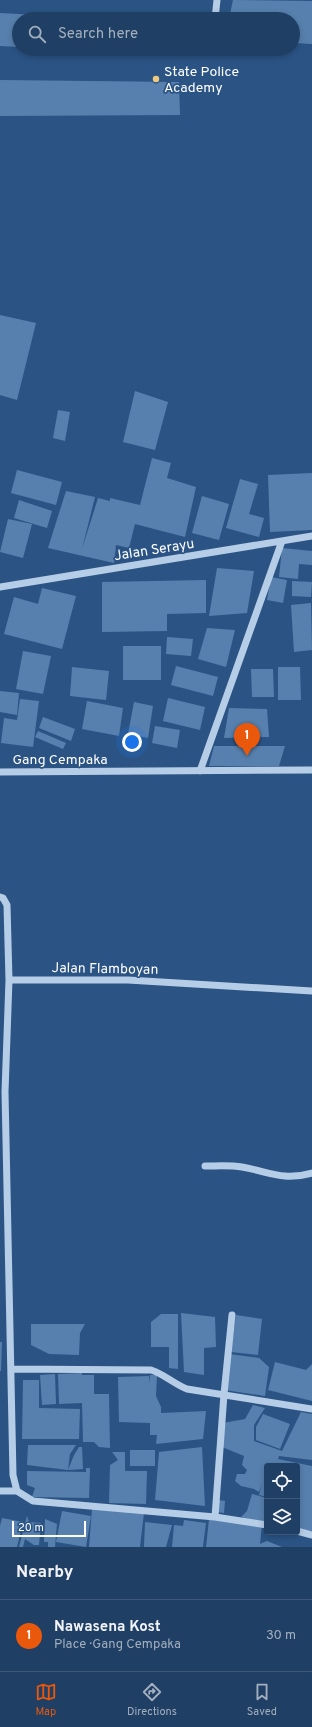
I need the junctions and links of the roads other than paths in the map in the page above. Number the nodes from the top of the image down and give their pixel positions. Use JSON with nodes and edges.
{"nodes":[{"id":1,"x":217,"y":0,"type":"edge"},
{"id":2,"x":216,"y":12,"type":"edge"},
{"id":3,"x":312,"y":536,"type":"edge"},
{"id":4,"x":282,"y":541,"type":"junction"},
{"id":5,"x":0,"y":587,"type":"edge"},
{"id":6,"x":312,"y":770,"type":"edge"},
{"id":7,"x":0,"y":772,"type":"edge"},
{"id":8,"x":200,"y":772,"type":"junction"},
{"id":9,"x":0,"y":897,"type":"edge"},
{"id":10,"x":9,"y":980,"type":"junction"},
{"id":11,"x":312,"y":992,"type":"edge"},
{"id":12,"x":2,"y":1092,"type":"edge"},
{"id":13,"x":205,"y":1166,"type":"dead end"},
{"id":14,"x":312,"y":1173,"type":"edge"},
{"id":15,"x":232,"y":1315,"type":"dead end"},
{"id":16,"x":11,"y":1369,"type":"junction"},
{"id":17,"x":224,"y":1394,"type":"junction"},
{"id":18,"x":312,"y":1409,"type":"edge"},
{"id":19,"x":0,"y":1490,"type":"edge"},
{"id":20,"x":17,"y":1491,"type":"junction"},
{"id":21,"x":215,"y":1517,"type":"junction"},
{"id":22,"x":264,"y":1525,"type":"edge"},
{"id":23,"x":300,"y":1532,"type":"edge"},
{"id":24,"x":312,"y":1535,"type":"edge"}],
"edges":[{"from":1,"to":2,"type":"street"},
{"from":3,"to":4,"type":"street","name":"Jalan Serayu"},
{"from":4,"to":5,"type":"street","name":"Jalan Serayu"},
{"from":4,"to":8,"type":"street"},
{"from":6,"to":8,"type":"street","name":"Gang Cempaka"},
{"from":7,"to":8,"type":"street","name":"Gang Cempaka"},
{"from":9,"to":10,"type":"street"},
{"from":10,"to":11,"type":"street","name":"Jalan Flamboyan"},
{"from":10,"to":12,"type":"street"},
{"from":12,"to":16,"type":"street"},
{"from":13,"to":14,"type":"street"},
{"from":15,"to":17,"type":"street"},
{"from":16,"to":17,"type":"street"},
{"from":16,"to":20,"type":"street"},
{"from":17,"to":18,"type":"street"},
{"from":17,"to":21,"type":"street"},
{"from":19,"to":20,"type":"street"},
{"from":20,"to":21,"type":"street"},
{"from":21,"to":22,"type":"street"},
{"from":23,"to":24,"type":"street"}]}
